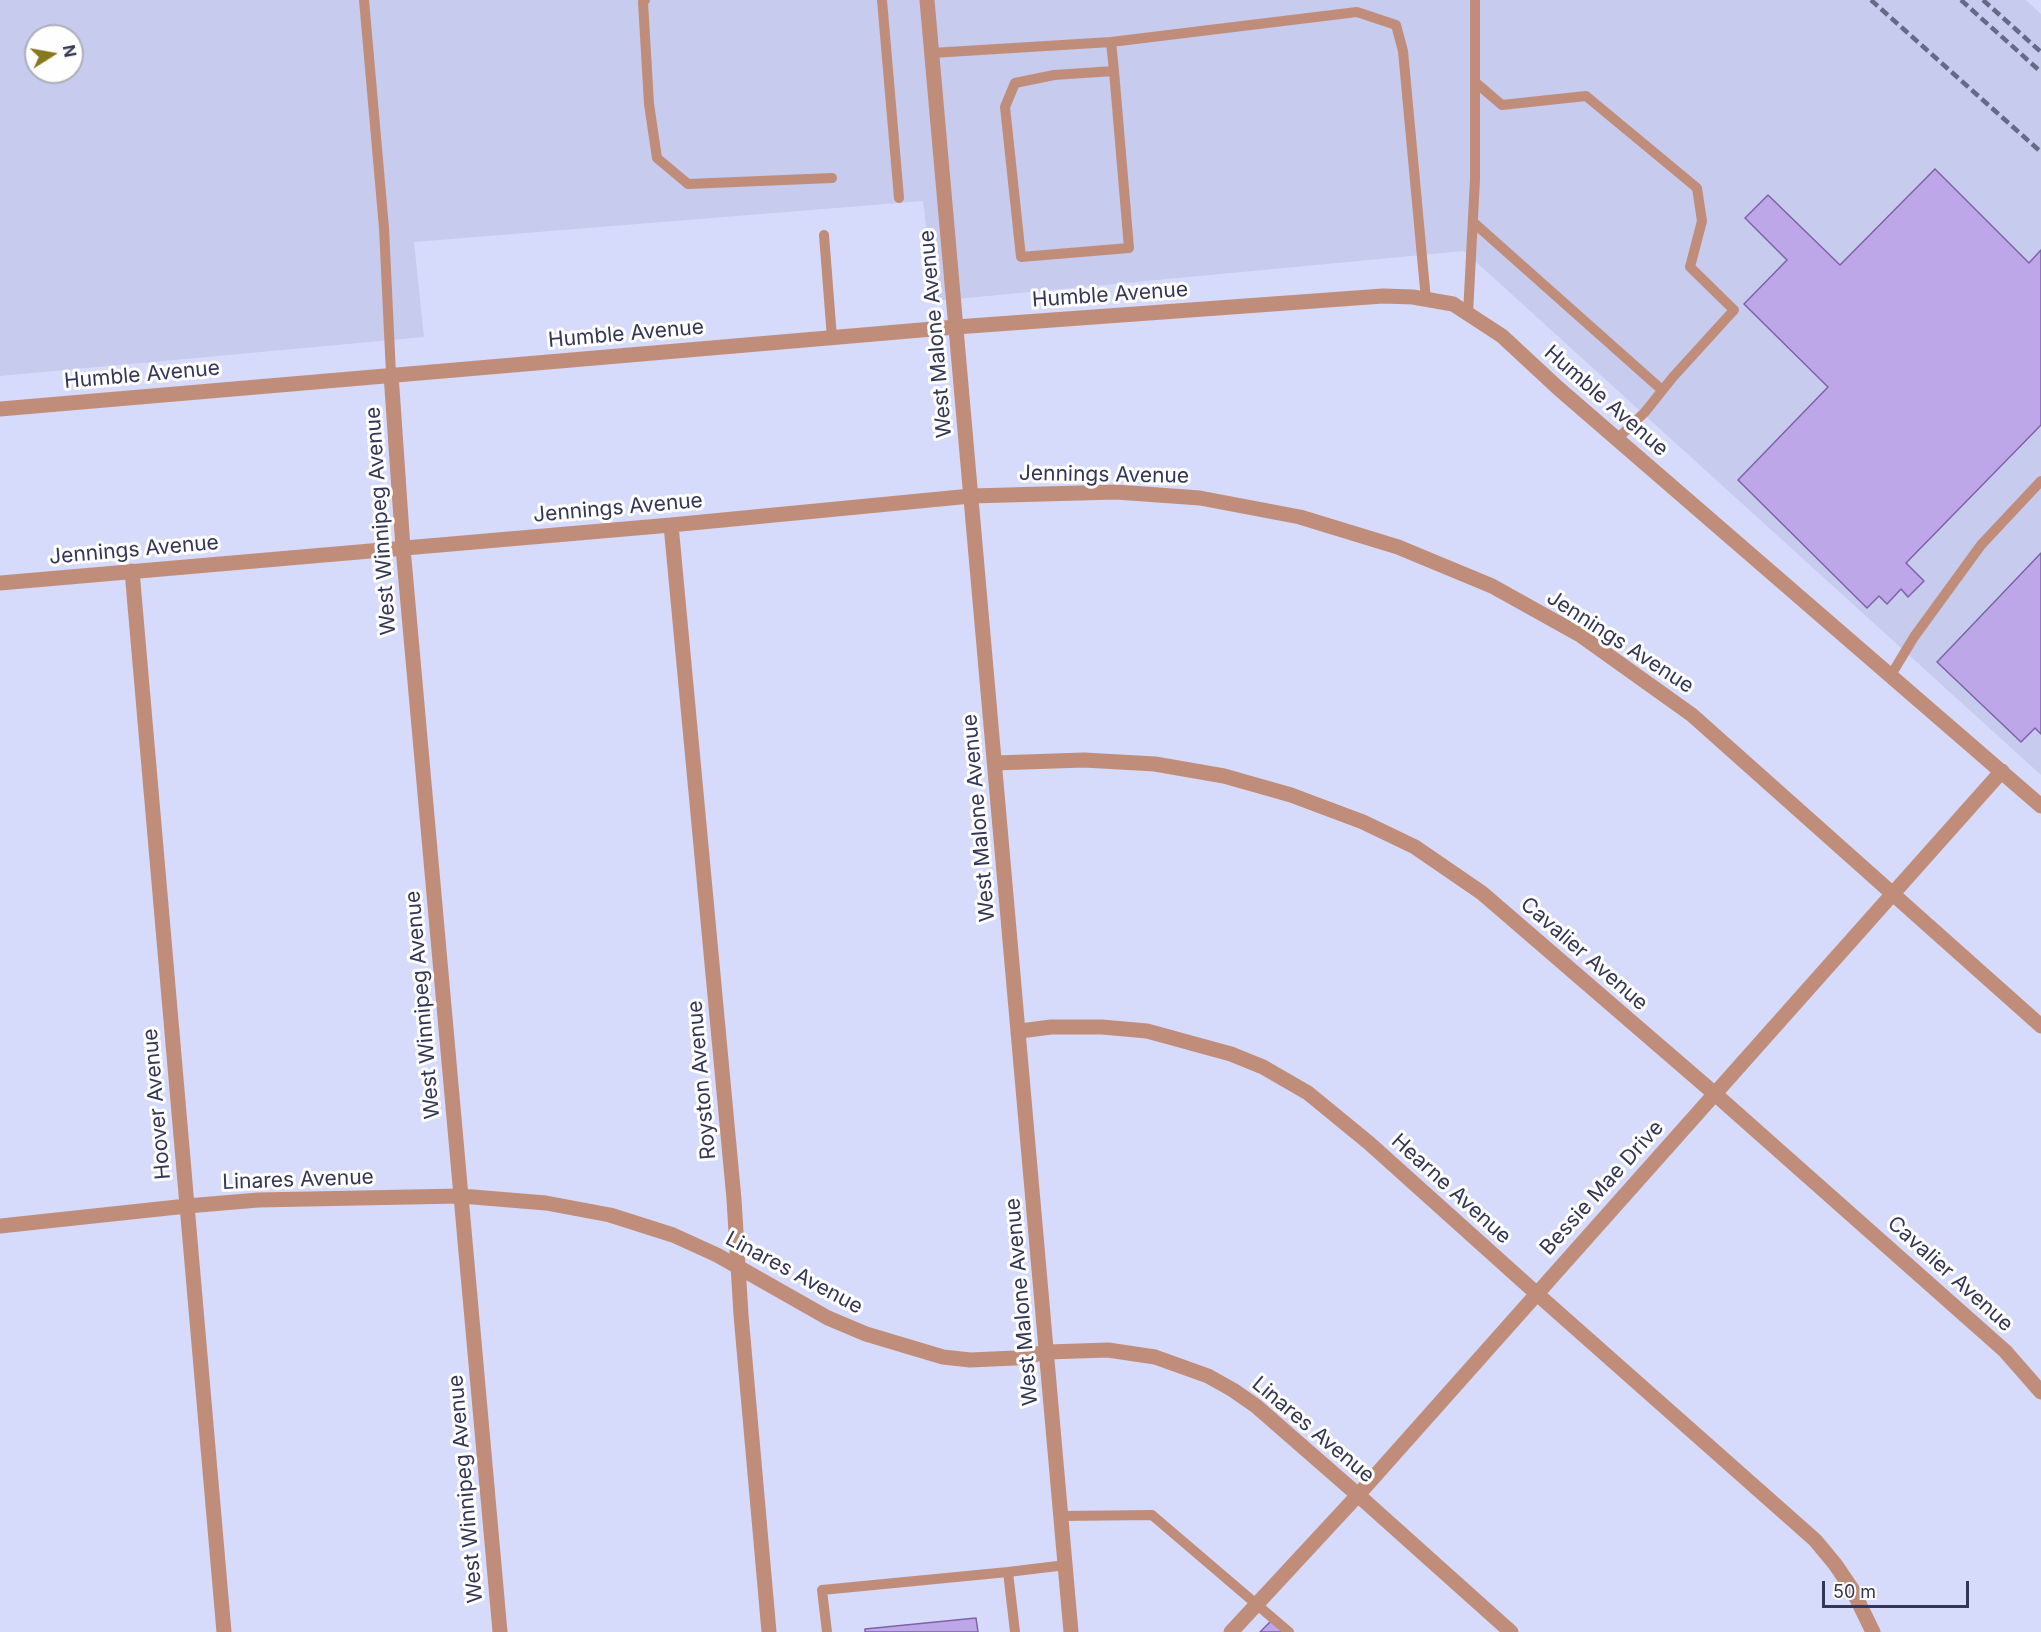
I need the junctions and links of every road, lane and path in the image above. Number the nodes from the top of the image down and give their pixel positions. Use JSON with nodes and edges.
{"nodes":[{"id":1,"x":364,"y":0,"type":"edge"},
{"id":2,"x":645,"y":0,"type":"edge"},
{"id":3,"x":882,"y":0,"type":"edge"},
{"id":4,"x":927,"y":0,"type":"edge"},
{"id":5,"x":1475,"y":0,"type":"edge"},
{"id":6,"x":1111,"y":42,"type":"junction"},
{"id":7,"x":932,"y":53,"type":"junction"},
{"id":8,"x":1114,"y":71,"type":"junction"},
{"id":9,"x":1475,"y":82,"type":"junction"},
{"id":10,"x":832,"y":178,"type":"dead end"},
{"id":11,"x":899,"y":198,"type":"dead end"},
{"id":12,"x":1473,"y":222,"type":"junction"},
{"id":13,"x":824,"y":235,"type":"dead end"},
{"id":14,"x":1426,"y":300,"type":"junction"},
{"id":15,"x":1468,"y":314,"type":"junction"},
{"id":16,"x":956,"y":327,"type":"junction"},
{"id":17,"x":832,"y":338,"type":"junction"},
{"id":18,"x":391,"y":374,"type":"junction"},
{"id":19,"x":1662,"y":390,"type":"junction"},
{"id":20,"x":0,"y":409,"type":"edge"},
{"id":21,"x":1617,"y":439,"type":"junction"},
{"id":22,"x":2041,"y":481,"type":"edge"},
{"id":23,"x":971,"y":496,"type":"junction"},
{"id":24,"x":671,"y":525,"type":"junction"},
{"id":25,"x":403,"y":548,"type":"junction"},
{"id":26,"x":132,"y":572,"type":"junction"},
{"id":27,"x":0,"y":583,"type":"edge"},
{"id":28,"x":1891,"y":675,"type":"junction"},
{"id":29,"x":995,"y":763,"type":"junction"},
{"id":30,"x":2002,"y":771,"type":"junction"},
{"id":31,"x":2041,"y":806,"type":"edge"},
{"id":32,"x":1893,"y":894,"type":"junction"},
{"id":33,"x":2041,"y":1026,"type":"edge"},
{"id":34,"x":1020,"y":1031,"type":"junction"},
{"id":35,"x":1715,"y":1094,"type":"junction"},
{"id":36,"x":461,"y":1196,"type":"junction"},
{"id":37,"x":187,"y":1206,"type":"junction"},
{"id":38,"x":0,"y":1226,"type":"edge"},
{"id":39,"x":740,"y":1268,"type":"junction"},
{"id":40,"x":1536,"y":1293,"type":"junction"},
{"id":41,"x":1048,"y":1352,"type":"junction"},
{"id":42,"x":2041,"y":1392,"type":"edge"},
{"id":43,"x":1358,"y":1495,"type":"junction"},
{"id":44,"x":1062,"y":1516,"type":"junction"},
{"id":45,"x":1066,"y":1565,"type":"junction"},
{"id":46,"x":1008,"y":1572,"type":"junction"},
{"id":47,"x":1257,"y":1604,"type":"junction"},
{"id":48,"x":224,"y":1632,"type":"edge"},
{"id":49,"x":500,"y":1632,"type":"edge"},
{"id":50,"x":769,"y":1632,"type":"edge"},
{"id":51,"x":827,"y":1632,"type":"edge"},
{"id":52,"x":1015,"y":1632,"type":"edge"},
{"id":53,"x":1071,"y":1632,"type":"edge"},
{"id":54,"x":1231,"y":1632,"type":"edge"},
{"id":55,"x":1289,"y":1632,"type":"edge"},
{"id":56,"x":1510,"y":1632,"type":"edge"},
{"id":57,"x":1873,"y":1632,"type":"edge"}],
"edges":[{"from":1,"to":18,"type":"lane"},
{"from":2,"to":10,"type":"lane"},
{"from":3,"to":11,"type":"lane"},
{"from":4,"to":7,"type":"street","name":"West Malone Avenue"},
{"from":5,"to":9,"type":"lane"},
{"from":6,"to":7,"type":"lane"},
{"from":6,"to":8,"type":"lane"},
{"from":6,"to":14,"type":"lane"},
{"from":7,"to":16,"type":"street","name":"West Malone Avenue"},
{"from":8,"to":8,"type":"lane"},
{"from":9,"to":12,"type":"lane"},
{"from":9,"to":19,"type":"lane"},
{"from":12,"to":15,"type":"lane"},
{"from":12,"to":19,"type":"lane"},
{"from":13,"to":17,"type":"lane"},
{"from":14,"to":15,"type":"street","name":"Humble Avenue"},
{"from":14,"to":16,"type":"street","name":"Humble Avenue"},
{"from":15,"to":21,"type":"street","name":"Humble Avenue"},
{"from":16,"to":17,"type":"street","name":"Humble Avenue"},
{"from":16,"to":23,"type":"street","name":"West Malone Avenue"},
{"from":17,"to":18,"type":"street","name":"Humble Avenue"},
{"from":18,"to":20,"type":"street","name":"Humble Avenue"},
{"from":18,"to":25,"type":"street","name":"West Winnipeg Avenue"},
{"from":19,"to":21,"type":"lane"},
{"from":21,"to":28,"type":"street","name":"Humble Avenue"},
{"from":22,"to":28,"type":"lane"},
{"from":23,"to":24,"type":"street","name":"Jennings Avenue"},
{"from":23,"to":29,"type":"street","name":"West Malone Avenue"},
{"from":23,"to":32,"type":"street","name":"Jennings Avenue"},
{"from":24,"to":25,"type":"street","name":"Jennings Avenue"},
{"from":24,"to":39,"type":"street","name":"Royston Avenue"},
{"from":25,"to":26,"type":"street","name":"Jennings Avenue"},
{"from":25,"to":36,"type":"street","name":"West Winnipeg Avenue"},
{"from":26,"to":27,"type":"street","name":"Jennings Avenue"},
{"from":26,"to":37,"type":"street","name":"Hoover Avenue"},
{"from":28,"to":30,"type":"street","name":"Humble Avenue"},
{"from":29,"to":34,"type":"street","name":"West Malone Avenue"},
{"from":29,"to":35,"type":"street","name":"Cavalier Avenue"},
{"from":30,"to":31,"type":"street","name":"Humble Avenue"},
{"from":30,"to":32,"type":"street","name":"Bessie Mae Drive"},
{"from":32,"to":33,"type":"street","name":"Jennings Avenue"},
{"from":32,"to":35,"type":"street","name":"Bessie Mae Drive"},
{"from":34,"to":40,"type":"street","name":"Hearne Avenue"},
{"from":34,"to":41,"type":"street","name":"West Malone Avenue"},
{"from":35,"to":40,"type":"street","name":"Bessie Mae Drive"},
{"from":35,"to":42,"type":"street","name":"Cavalier Avenue"},
{"from":36,"to":37,"type":"street","name":"Linares Avenue"},
{"from":36,"to":39,"type":"street","name":"Linares Avenue"},
{"from":36,"to":49,"type":"street","name":"West Winnipeg Avenue"},
{"from":37,"to":38,"type":"street","name":"Linares Avenue"},
{"from":37,"to":48,"type":"street","name":"Hoover Avenue"},
{"from":39,"to":41,"type":"street","name":"Linares Avenue"},
{"from":39,"to":50,"type":"street","name":"Royston Avenue"},
{"from":40,"to":43,"type":"street","name":"Bessie Mae Drive"},
{"from":40,"to":57,"type":"street","name":"Hearne Avenue"},
{"from":41,"to":43,"type":"street","name":"Linares Avenue"},
{"from":41,"to":44,"type":"street","name":"West Malone Avenue"},
{"from":43,"to":47,"type":"street","name":"Bessie Mae Drive"},
{"from":43,"to":56,"type":"street","name":"Linares Avenue"},
{"from":44,"to":45,"type":"street","name":"West Malone Avenue"},
{"from":44,"to":47,"type":"lane"},
{"from":45,"to":46,"type":"lane"},
{"from":45,"to":53,"type":"street","name":"West Malone Avenue"},
{"from":46,"to":51,"type":"lane"},
{"from":46,"to":52,"type":"lane"},
{"from":47,"to":54,"type":"street","name":"Bessie Mae Drive"},
{"from":47,"to":55,"type":"lane"}]}
